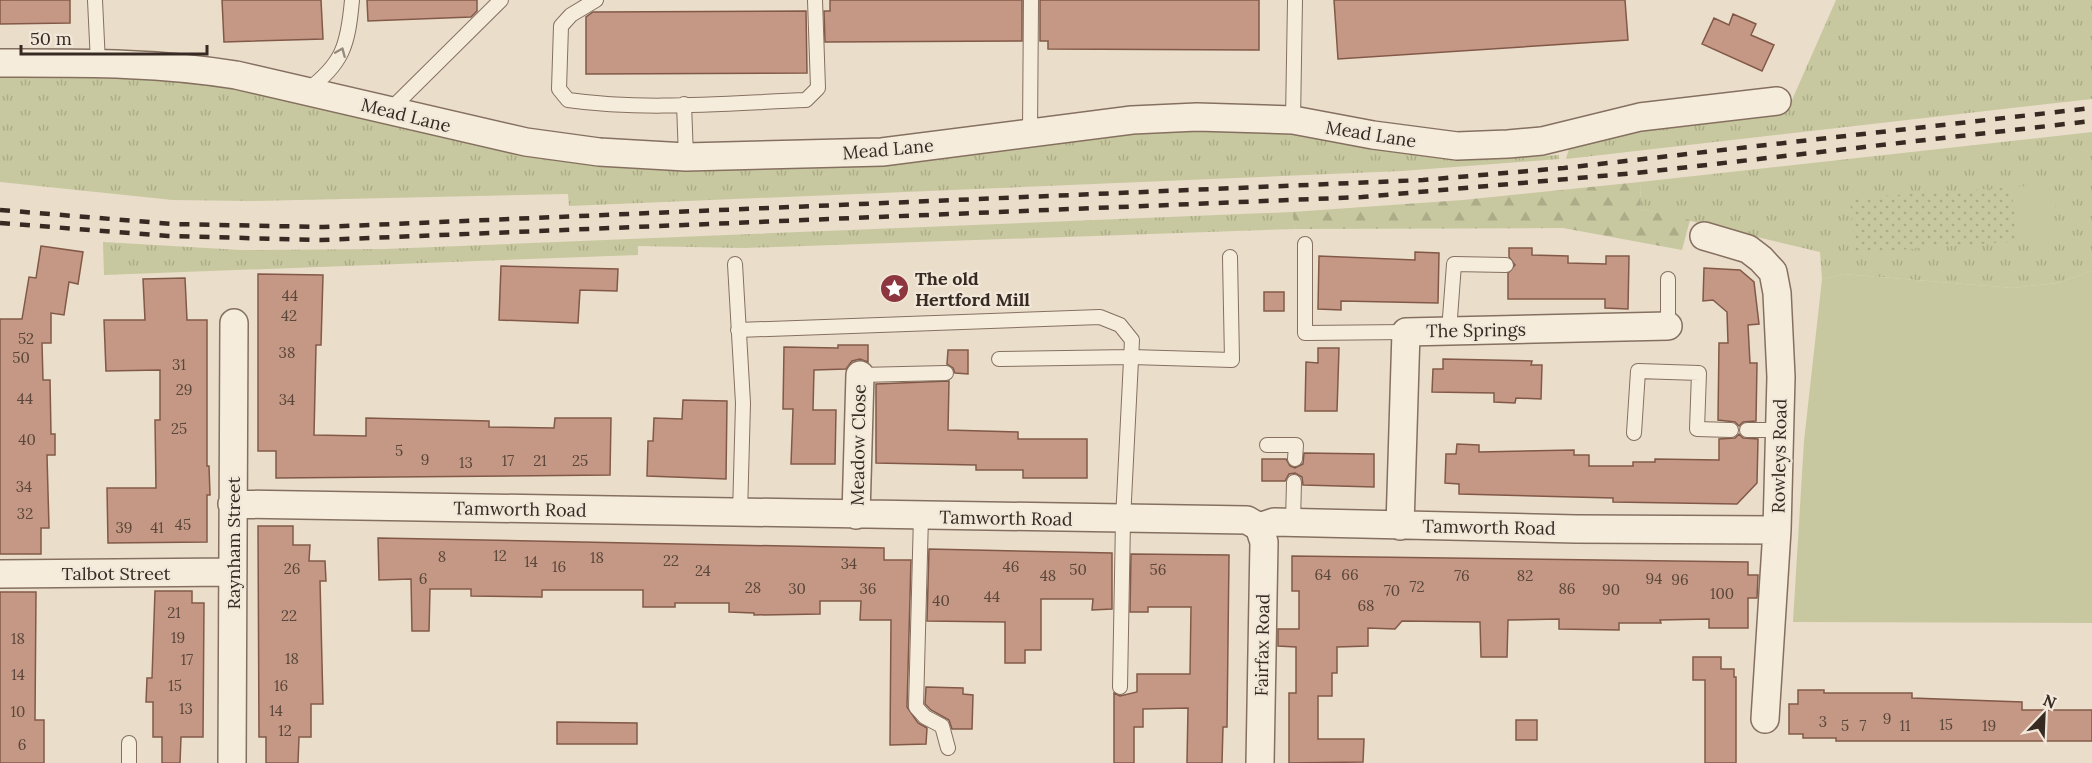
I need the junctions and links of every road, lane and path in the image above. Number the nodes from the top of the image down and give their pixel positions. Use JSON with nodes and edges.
{"nodes":[{"id":1,"x":95,"y":0,"type":"edge"},
{"id":2,"x":352,"y":0,"type":"edge"},
{"id":3,"x":501,"y":0,"type":"edge"},
{"id":4,"x":596,"y":0,"type":"edge"},
{"id":5,"x":815,"y":0,"type":"edge"},
{"id":6,"x":1031,"y":0,"type":"edge"},
{"id":7,"x":1295,"y":0,"type":"edge"},
{"id":8,"x":0,"y":63,"type":"edge"},
{"id":9,"x":98,"y":63,"type":"junction"},
{"id":10,"x":306,"y":91,"type":"junction"},
{"id":11,"x":1778,"y":101,"type":"dead end"},
{"id":12,"x":684,"y":104,"type":"junction"},
{"id":13,"x":389,"y":111,"type":"junction"},
{"id":14,"x":1293,"y":120,"type":"junction"},
{"id":15,"x":1030,"y":132,"type":"junction"},
{"id":16,"x":686,"y":158,"type":"junction"},
{"id":17,"x":1704,"y":236,"type":"dead end"},
{"id":18,"x":1305,"y":244,"type":"dead end"},
{"id":19,"x":1230,"y":257,"type":"dead end"},
{"id":20,"x":735,"y":264,"type":"dead end"},
{"id":21,"x":1506,"y":265,"type":"dead end"},
{"id":22,"x":1668,"y":279,"type":"dead end"},
{"id":23,"x":234,"y":323,"type":"dead end"},
{"id":24,"x":1668,"y":326,"type":"joint"},
{"id":25,"x":738,"y":330,"type":"junction"},
{"id":26,"x":1449,"y":331,"type":"junction"},
{"id":27,"x":1406,"y":332,"type":"junction"},
{"id":28,"x":1131,"y":357,"type":"junction"},
{"id":29,"x":999,"y":359,"type":"dead end"},
{"id":30,"x":946,"y":373,"type":"dead end"},
{"id":31,"x":860,"y":375,"type":"joint"},
{"id":32,"x":1731,"y":430,"type":"dead end"},
{"id":33,"x":1747,"y":430,"type":"dead end"},
{"id":34,"x":1779,"y":430,"type":"junction"},
{"id":35,"x":1634,"y":433,"type":"dead end"},
{"id":36,"x":1268,"y":445,"type":"dead end"},
{"id":37,"x":1295,"y":459,"type":"dead end"},
{"id":38,"x":1294,"y":482,"type":"dead end"},
{"id":39,"x":232,"y":504,"type":"junction"},
{"id":40,"x":740,"y":514,"type":"junction"},
{"id":41,"x":856,"y":514,"type":"junction"},
{"id":42,"x":921,"y":516,"type":"junction"},
{"id":43,"x":1123,"y":520,"type":"junction"},
{"id":44,"x":1293,"y":522,"type":"junction"},
{"id":45,"x":1400,"y":525,"type":"junction"},
{"id":46,"x":1259,"y":527,"type":"junction"},
{"id":47,"x":1777,"y":530,"type":"junction"},
{"id":48,"x":233,"y":572,"type":"junction"},
{"id":49,"x":0,"y":574,"type":"edge"},
{"id":50,"x":1120,"y":687,"type":"dead end"},
{"id":51,"x":1765,"y":719,"type":"dead end"},
{"id":52,"x":129,"y":743,"type":"dead end"},
{"id":53,"x":948,"y":748,"type":"dead end"},
{"id":54,"x":129,"y":763,"type":"edge"},
{"id":55,"x":232,"y":763,"type":"edge"},
{"id":56,"x":1260,"y":763,"type":"edge"}],
"edges":[{"from":1,"to":9,"type":"lane"},
{"from":10,"to":2,"type":"lane","one_way":true},
{"from":3,"to":13,"type":"lane"},
{"from":4,"to":12,"type":"lane"},
{"from":5,"to":12,"type":"lane"},
{"from":6,"to":15,"type":"lane"},
{"from":7,"to":14,"type":"lane"},
{"from":8,"to":9,"type":"street","name":"Mead Lane"},
{"from":9,"to":10,"type":"street","name":"Mead Lane"},
{"from":10,"to":13,"type":"street","name":"Mead Lane"},
{"from":11,"to":14,"type":"street","name":"Mead Lane"},
{"from":12,"to":16,"type":"lane"},
{"from":13,"to":16,"type":"street","name":"Mead Lane"},
{"from":14,"to":15,"type":"street","name":"Mead Lane"},
{"from":15,"to":16,"type":"street","name":"Mead Lane"},
{"from":17,"to":34,"type":"street","name":"Rowleys Road"},
{"from":18,"to":27,"type":"lane"},
{"from":19,"to":28,"type":"lane"},
{"from":20,"to":25,"type":"lane"},
{"from":21,"to":26,"type":"lane"},
{"from":22,"to":24,"type":"lane"},
{"from":23,"to":39,"type":"street","name":"Raynham Street"},
{"from":24,"to":26,"type":"street","name":"The Springs"},
{"from":25,"to":28,"type":"lane"},
{"from":25,"to":40,"type":"lane"},
{"from":26,"to":27,"type":"street","name":"The Springs"},
{"from":27,"to":45,"type":"street","name":"The Springs"},
{"from":28,"to":29,"type":"lane"},
{"from":28,"to":43,"type":"lane"},
{"from":30,"to":31,"type":"lane"},
{"from":31,"to":41,"type":"street","name":"Meadow Close"},
{"from":32,"to":35,"type":"lane"},
{"from":33,"to":34,"type":"lane"},
{"from":34,"to":47,"type":"street","name":"Rowleys Road"},
{"from":36,"to":37,"type":"lane"},
{"from":38,"to":44,"type":"lane"},
{"from":39,"to":40,"type":"street","name":"Tamworth Road"},
{"from":39,"to":48,"type":"street","name":"Raynham Street"},
{"from":40,"to":41,"type":"street","name":"Tamworth Road"},
{"from":41,"to":42,"type":"street","name":"Tamworth Road"},
{"from":42,"to":43,"type":"street","name":"Tamworth Road"},
{"from":42,"to":53,"type":"lane"},
{"from":43,"to":46,"type":"street","name":"Tamworth Road"},
{"from":43,"to":50,"type":"lane"},
{"from":44,"to":45,"type":"street","name":"Tamworth Road"},
{"from":44,"to":46,"type":"street","name":"Tamworth Road"},
{"from":45,"to":47,"type":"street","name":"Tamworth Road"},
{"from":46,"to":56,"type":"street","name":"Fairfax Road"},
{"from":47,"to":51,"type":"street","name":"Rowleys Road"},
{"from":48,"to":49,"type":"street","name":"Talbot Street"},
{"from":48,"to":55,"type":"street","name":"Raynham Street"},
{"from":52,"to":54,"type":"lane"}]}
